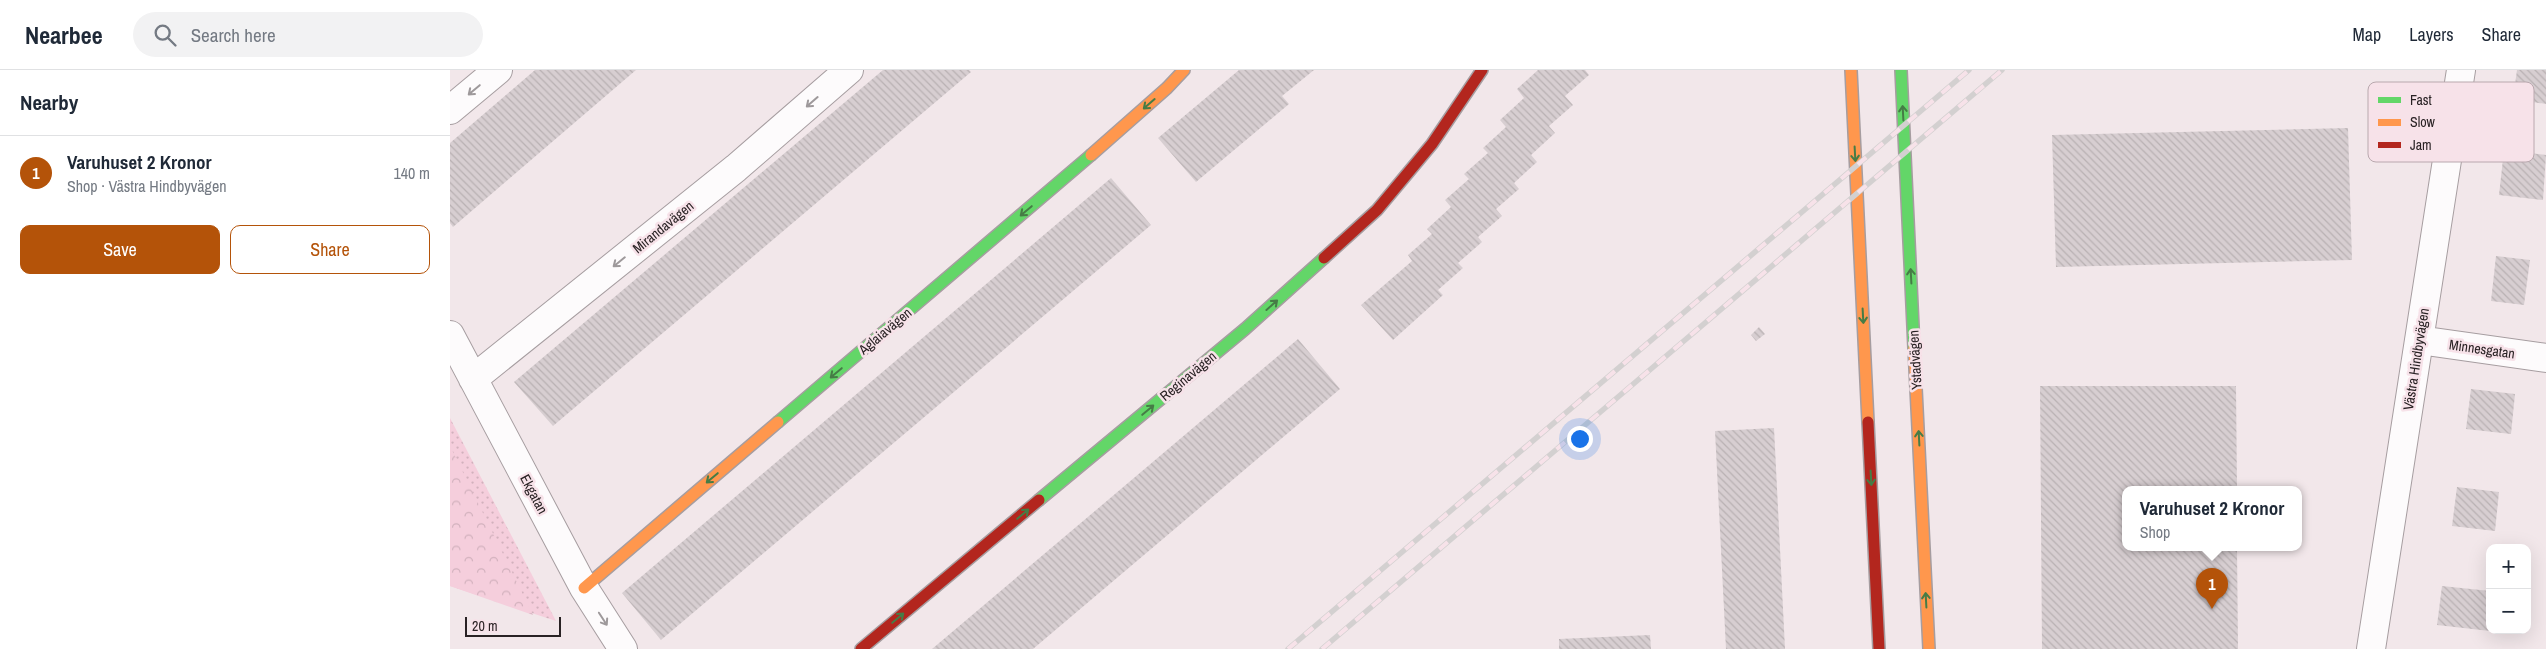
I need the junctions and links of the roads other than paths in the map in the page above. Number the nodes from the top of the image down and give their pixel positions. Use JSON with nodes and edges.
{"nodes":[{"id":1,"x":498,"y":70,"type":"edge"},
{"id":2,"x":848,"y":70,"type":"edge"},
{"id":3,"x":1184,"y":70,"type":"edge"},
{"id":4,"x":1482,"y":70,"type":"edge"},
{"id":5,"x":1852,"y":70,"type":"edge"},
{"id":6,"x":1901,"y":70,"type":"edge"},
{"id":7,"x":450,"y":110,"type":"edge"},
{"id":8,"x":2447,"y":162,"type":"edge"},
{"id":9,"x":450,"y":335,"type":"edge"},
{"id":10,"x":2419,"y":340,"type":"junction"},
{"id":11,"x":2546,"y":358,"type":"edge"},
{"id":12,"x":473,"y":379,"type":"junction"},
{"id":13,"x":584,"y":588,"type":"junction"},
{"id":14,"x":623,"y":649,"type":"edge"},
{"id":15,"x":861,"y":649,"type":"edge"},
{"id":16,"x":1879,"y":649,"type":"edge"},
{"id":17,"x":1929,"y":649,"type":"edge"},
{"id":18,"x":2371,"y":649,"type":"edge"}],
"edges":[{"from":1,"to":7,"type":"street","one_way":true},
{"from":2,"to":12,"type":"street","name":"Mirandavägen","one_way":true},
{"from":3,"to":13,"type":"street","name":"Aglaiavägen","one_way":true},
{"from":15,"to":4,"type":"street","name":"Reginavägen","one_way":true},
{"from":5,"to":16,"type":"street","one_way":true},
{"from":17,"to":6,"type":"street","name":"Ystadvägen","one_way":true},
{"from":8,"to":10,"type":"street","name":"Västra Hindbyvägen"},
{"from":9,"to":12,"type":"street","name":"Ekgatan"},
{"from":10,"to":11,"type":"street","name":"Minnesgatan"},
{"from":10,"to":18,"type":"street","name":"Västra Hindbyvägen"},
{"from":12,"to":13,"type":"street","name":"Ekgatan"},
{"from":13,"to":14,"type":"street","name":"Ekgatan","one_way":true}]}
